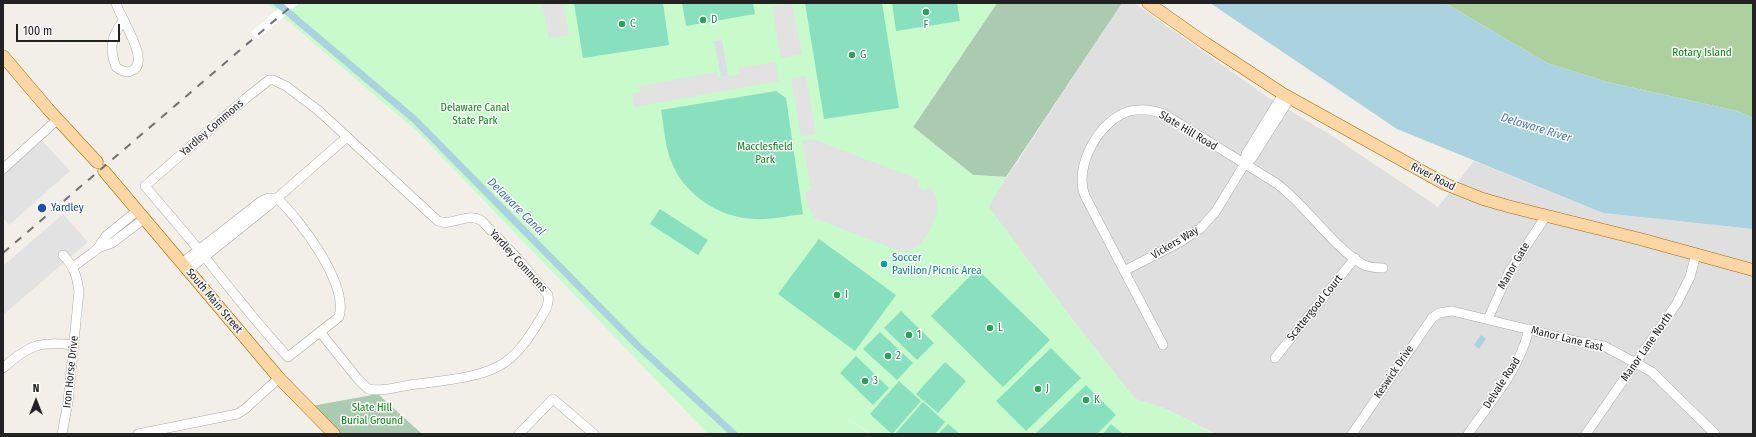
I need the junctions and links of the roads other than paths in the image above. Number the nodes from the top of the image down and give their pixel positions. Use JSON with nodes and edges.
{"nodes":[{"id":1,"x":116,"y":3,"type":"edge"},
{"id":2,"x":1148,"y":3,"type":"edge"},
{"id":3,"x":123,"y":21,"type":"junction"},
{"id":4,"x":3,"y":56,"type":"edge"},
{"id":5,"x":1287,"y":96,"type":"junction"},
{"id":6,"x":58,"y":119,"type":"junction"},
{"id":7,"x":346,"y":137,"type":"junction"},
{"id":8,"x":1244,"y":165,"type":"junction"},
{"id":9,"x":3,"y":169,"type":"edge"},
{"id":10,"x":276,"y":198,"type":"junction"},
{"id":11,"x":141,"y":215,"type":"junction"},
{"id":12,"x":1546,"y":216,"type":"junction"},
{"id":13,"x":202,"y":254,"type":"junction"},
{"id":14,"x":1696,"y":254,"type":"junction"},
{"id":15,"x":63,"y":255,"type":"dead end"},
{"id":16,"x":1355,"y":258,"type":"junction"},
{"id":17,"x":72,"y":266,"type":"junction"},
{"id":18,"x":185,"y":267,"type":"junction"},
{"id":19,"x":1383,"y":268,"type":"dead end"},
{"id":20,"x":1753,"y":270,"type":"edge"},
{"id":21,"x":1124,"y":271,"type":"junction"},
{"id":22,"x":1439,"y":313,"type":"joint"},
{"id":23,"x":1488,"y":319,"type":"junction"},
{"id":24,"x":1529,"y":329,"type":"junction"},
{"id":25,"x":320,"y":332,"type":"junction"},
{"id":26,"x":74,"y":345,"type":"junction"},
{"id":27,"x":1163,"y":345,"type":"dead end"},
{"id":28,"x":1275,"y":358,"type":"dead end"},
{"id":29,"x":1636,"y":363,"type":"junction"},
{"id":30,"x":3,"y":368,"type":"edge"},
{"id":31,"x":279,"y":378,"type":"junction"},
{"id":32,"x":330,"y":431,"type":"edge"},
{"id":33,"x":1710,"y":432,"type":"edge"},
{"id":34,"x":62,"y":434,"type":"edge"},
{"id":35,"x":138,"y":434,"type":"edge"},
{"id":36,"x":519,"y":434,"type":"edge"},
{"id":37,"x":594,"y":434,"type":"edge"},
{"id":38,"x":1352,"y":434,"type":"edge"},
{"id":39,"x":1468,"y":434,"type":"edge"},
{"id":40,"x":1586,"y":434,"type":"edge"}],
"edges":[{"from":1,"to":3,"type":"street"},
{"from":2,"to":5,"type":"main road","name":"River Road"},
{"from":3,"to":3,"type":"street"},
{"from":4,"to":6,"type":"main road","name":"South Main Street"},
{"from":5,"to":8,"type":"street","name":"Vickers Way"},
{"from":5,"to":12,"type":"main road","name":"River Road"},
{"from":6,"to":9,"type":"street"},
{"from":6,"to":11,"type":"main road","name":"South Main Street"},
{"from":7,"to":10,"type":"street"},
{"from":7,"to":13,"type":"street","name":"Yardley Commons"},
{"from":7,"to":25,"type":"street","name":"Yardley Commons"},
{"from":8,"to":16,"type":"street","name":"Slate Hill Road"},
{"from":8,"to":21,"type":"street","name":"Vickers Way"},
{"from":8,"to":21,"type":"street","name":"Slate Hill Road"},
{"from":10,"to":13,"type":"street"},
{"from":10,"to":25,"type":"street","name":"Yardley Commons"},
{"from":11,"to":17,"type":"street"},
{"from":11,"to":18,"type":"main road","name":"South Main Street"},
{"from":12,"to":14,"type":"main road","name":"River Road"},
{"from":12,"to":23,"type":"street","name":"Manor Gate"},
{"from":13,"to":18,"type":"street"},
{"from":13,"to":25,"type":"street","name":"Yardley Commons"},
{"from":14,"to":20,"type":"main road","name":"River Road"},
{"from":14,"to":29,"type":"street","name":"Manor Lane North"},
{"from":15,"to":17,"type":"street"},
{"from":16,"to":19,"type":"street","name":"Slate Hill Road"},
{"from":16,"to":28,"type":"street","name":"Scattergood Court"},
{"from":17,"to":26,"type":"street","name":"Iron Horse Drive"},
{"from":18,"to":31,"type":"main road","name":"South Main Street"},
{"from":21,"to":27,"type":"street","name":"Slate Hill Road"},
{"from":22,"to":23,"type":"street","name":"Manor Lane East"},
{"from":22,"to":38,"type":"street","name":"Keswick Drive"},
{"from":23,"to":24,"type":"street","name":"Manor Lane East"},
{"from":24,"to":29,"type":"street","name":"Manor Lane East"},
{"from":24,"to":39,"type":"street","name":"Delvale Road"},
{"from":26,"to":30,"type":"street"},
{"from":26,"to":34,"type":"street","name":"Iron Horse Drive"},
{"from":29,"to":33,"type":"street","name":"Manor Lane East"},
{"from":29,"to":40,"type":"street","name":"Manor Lane North"},
{"from":31,"to":32,"type":"main road","name":"South Main Street"},
{"from":31,"to":35,"type":"street"},
{"from":36,"to":37,"type":"street"}]}
